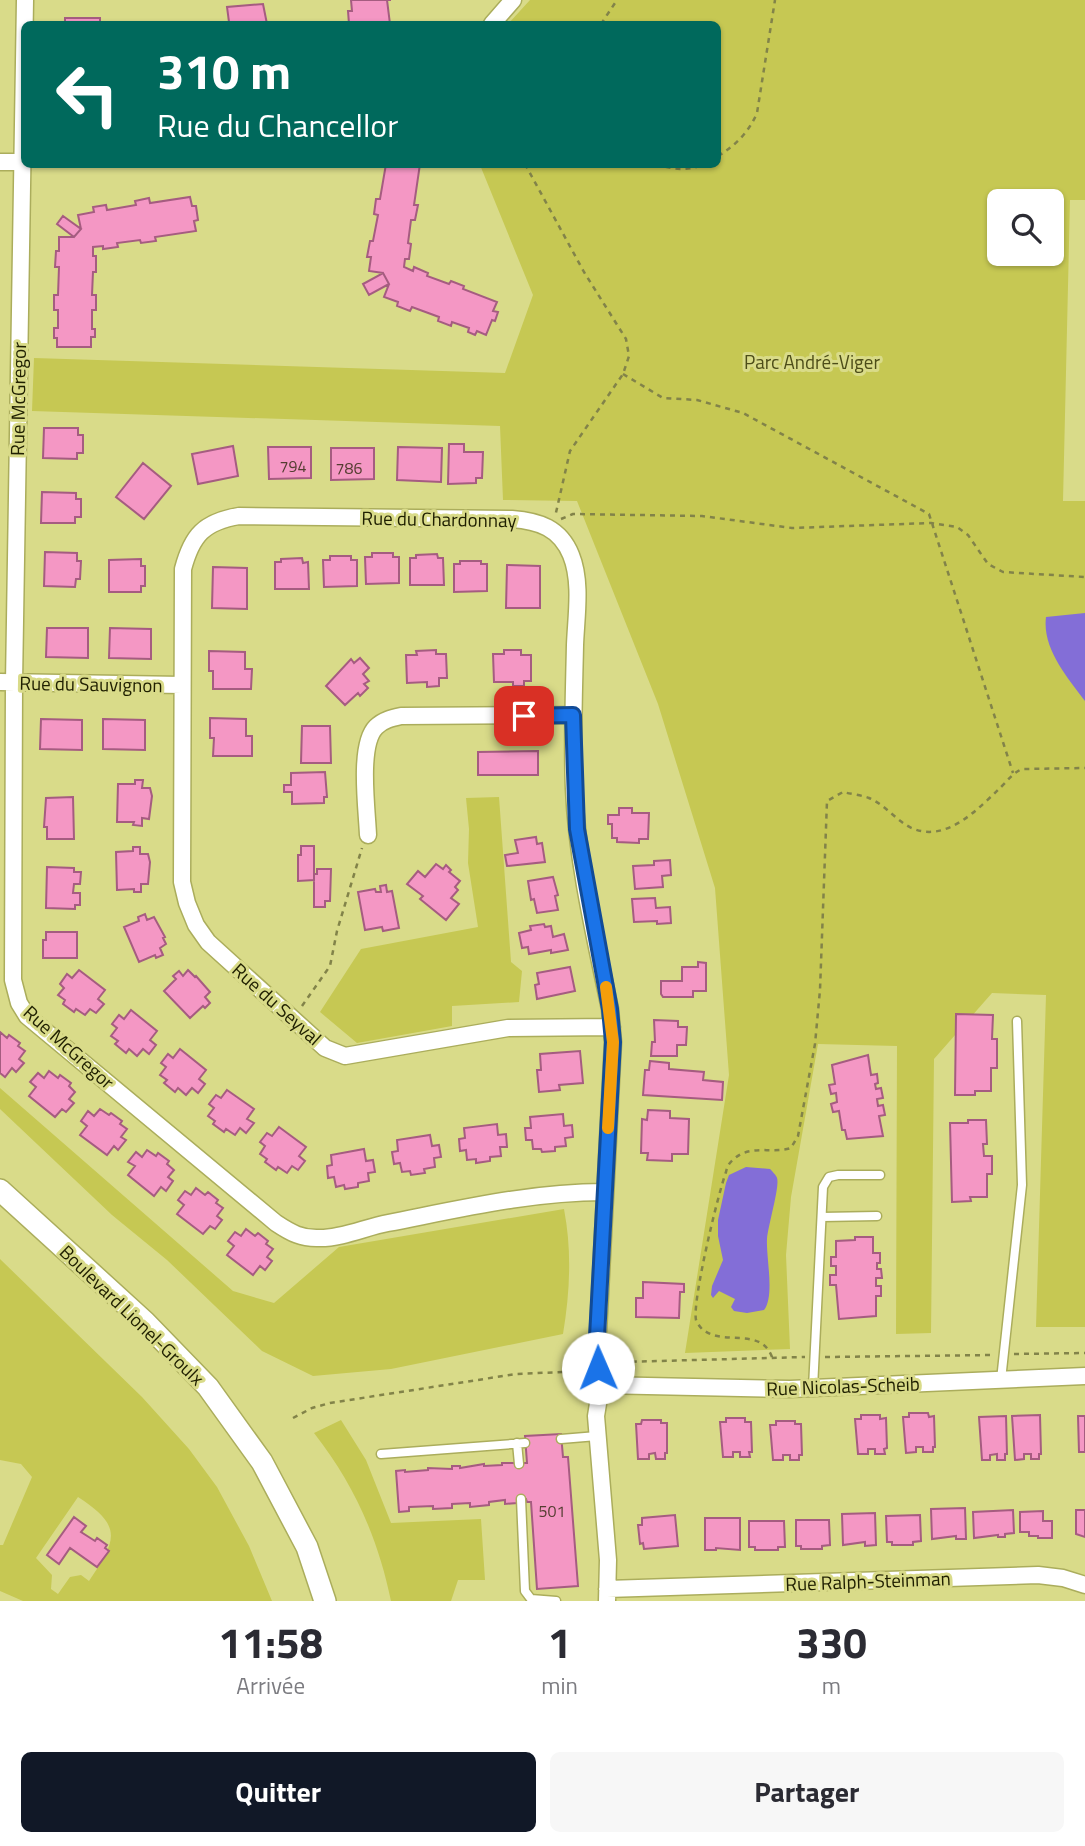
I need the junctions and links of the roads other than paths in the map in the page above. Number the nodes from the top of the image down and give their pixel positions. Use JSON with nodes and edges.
{"nodes":[{"id":1,"x":25,"y":0,"type":"edge"},
{"id":2,"x":513,"y":0,"type":"edge"},
{"id":3,"x":25,"y":21,"type":"edge"},
{"id":4,"x":495,"y":21,"type":"edge"},
{"id":5,"x":0,"y":162,"type":"edge"},
{"id":6,"x":21,"y":162,"type":"edge"},
{"id":7,"x":23,"y":168,"type":"edge"},
{"id":8,"x":7,"y":682,"type":"edge"},
{"id":9,"x":182,"y":685,"type":"junction"},
{"id":10,"x":573,"y":715,"type":"junction"},
{"id":11,"x":368,"y":835,"type":"road end"},
{"id":12,"x":1017,"y":1021,"type":"dead end"},
{"id":13,"x":612,"y":1027,"type":"junction"},
{"id":14,"x":880,"y":1175,"type":"dead end"},
{"id":15,"x":0,"y":1190,"type":"edge"},
{"id":16,"x":604,"y":1192,"type":"junction"},
{"id":17,"x":877,"y":1216,"type":"dead end"},
{"id":18,"x":822,"y":1217,"type":"junction"},
{"id":19,"x":1085,"y":1376,"type":"edge"},
{"id":20,"x":1001,"y":1380,"type":"junction"},
{"id":21,"x":601,"y":1385,"type":"junction"},
{"id":22,"x":813,"y":1388,"type":"junction"},
{"id":23,"x":597,"y":1436,"type":"junction"},
{"id":24,"x":561,"y":1439,"type":"dead end"},
{"id":25,"x":381,"y":1454,"type":"dead end"},
{"id":26,"x":519,"y":1464,"type":"dead end"},
{"id":27,"x":521,"y":1499,"type":"dead end"},
{"id":28,"x":1085,"y":1585,"type":"edge"},
{"id":29,"x":607,"y":1595,"type":"edge"},
{"id":30,"x":325,"y":1601,"type":"edge"},
{"id":31,"x":556,"y":1601,"type":"edge"}],
"edges":[{"from":1,"to":3,"type":"street","name":"Rue McGregor"},
{"from":2,"to":4,"type":"street"},
{"from":5,"to":6,"type":"street"},
{"from":7,"to":8,"type":"street","name":"Rue McGregor"},
{"from":8,"to":9,"type":"street","name":"Rue du Sauvignon"},
{"from":8,"to":16,"type":"street","name":"Rue McGregor"},
{"from":9,"to":10,"type":"street","name":"Rue du Chardonnay"},
{"from":9,"to":13,"type":"street","name":"Rue du Seyval"},
{"from":10,"to":11,"type":"street"},
{"from":10,"to":13,"type":"street"},
{"from":12,"to":20,"type":"lane"},
{"from":13,"to":16,"type":"street"},
{"from":14,"to":18,"type":"lane"},
{"from":15,"to":30,"type":"main road","name":"Boulevard Lionel-Groulx"},
{"from":16,"to":21,"type":"street"},
{"from":17,"to":18,"type":"lane"},
{"from":18,"to":22,"type":"lane"},
{"from":19,"to":20,"type":"street","name":"Rue Nicolas-Scheib"},
{"from":20,"to":22,"type":"street","name":"Rue Nicolas-Scheib"},
{"from":21,"to":22,"type":"street","name":"Rue Nicolas-Scheib"},
{"from":21,"to":23,"type":"street"},
{"from":23,"to":24,"type":"lane"},
{"from":23,"to":29,"type":"street"},
{"from":25,"to":26,"type":"lane"},
{"from":27,"to":31,"type":"lane"},
{"from":28,"to":29,"type":"street","name":"Rue Ralph-Steinman"}]}
